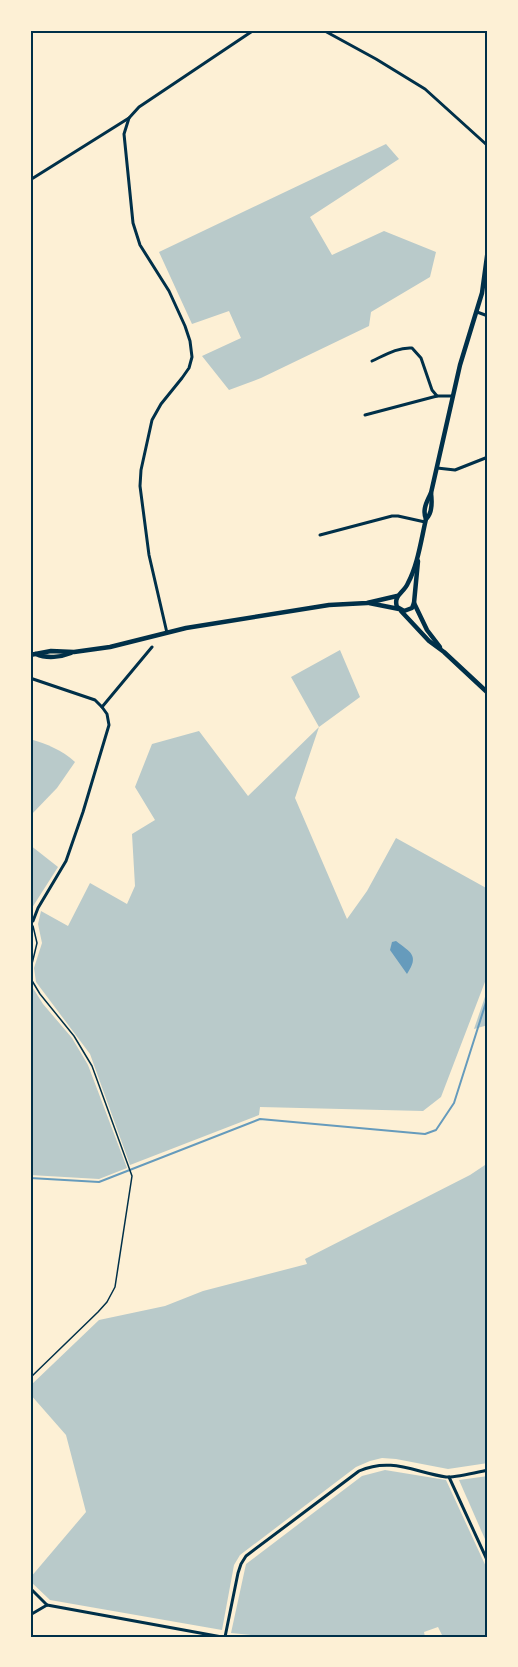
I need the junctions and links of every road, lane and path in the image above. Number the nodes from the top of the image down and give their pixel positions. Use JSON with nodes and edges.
{"nodes":[{"id":1,"x":254,"y":30,"type":"edge"},
{"id":2,"x":323,"y":30,"type":"edge"},
{"id":3,"x":129,"y":118,"type":"junction"},
{"id":4,"x":488,"y":146,"type":"edge"},
{"id":5,"x":30,"y":180,"type":"edge"},
{"id":6,"x":488,"y":249,"type":"edge"},
{"id":7,"x":477,"y":312,"type":"junction"},
{"id":8,"x":488,"y":316,"type":"edge"},
{"id":9,"x":372,"y":361,"type":"dead end"},
{"id":10,"x":436,"y":396,"type":"junction"},
{"id":11,"x":453,"y":396,"type":"junction"},
{"id":12,"x":365,"y":415,"type":"dead end"},
{"id":13,"x":488,"y":458,"type":"edge"},
{"id":14,"x":436,"y":468,"type":"junction"},
{"id":15,"x":425,"y":520,"type":"junction"},
{"id":16,"x":320,"y":534,"type":"dead end"},
{"id":17,"x":419,"y":549,"type":"junction"},
{"id":18,"x":399,"y":595,"type":"junction"},
{"id":19,"x":414,"y":600,"type":"junction"},
{"id":20,"x":367,"y":603,"type":"junction"},
{"id":21,"x":400,"y":610,"type":"junction"},
{"id":22,"x":167,"y":633,"type":"junction"},
{"id":23,"x":152,"y":647,"type":"dead end"},
{"id":24,"x":444,"y":652,"type":"junction"},
{"id":25,"x":33,"y":654,"type":"edge"},
{"id":26,"x":30,"y":678,"type":"edge"},
{"id":27,"x":488,"y":693,"type":"edge"},
{"id":28,"x":102,"y":706,"type":"junction"},
{"id":29,"x":33,"y":921,"type":"joint"},
{"id":30,"x":30,"y":1378,"type":"edge"},
{"id":31,"x":488,"y":1470,"type":"edge"},
{"id":32,"x":449,"y":1477,"type":"junction"},
{"id":33,"x":488,"y":1562,"type":"edge"},
{"id":34,"x":30,"y":1588,"type":"edge"},
{"id":35,"x":47,"y":1605,"type":"junction"},
{"id":36,"x":30,"y":1615,"type":"edge"},
{"id":37,"x":224,"y":1637,"type":"edge"}],
"edges":[{"from":1,"to":3,"type":"street"},
{"from":2,"to":4,"type":"street"},
{"from":3,"to":5,"type":"street"},
{"from":3,"to":22,"type":"street"},
{"from":6,"to":7,"type":"main road"},
{"from":7,"to":8,"type":"street"},
{"from":7,"to":11,"type":"main road"},
{"from":9,"to":10,"type":"street"},
{"from":10,"to":11,"type":"street"},
{"from":10,"to":12,"type":"street"},
{"from":11,"to":14,"type":"main road"},
{"from":13,"to":14,"type":"street"},
{"from":14,"to":15,"type":"main road"},
{"from":15,"to":16,"type":"street"},
{"from":15,"to":17,"type":"main road"},
{"from":17,"to":18,"type":"main road"},
{"from":17,"to":19,"type":"main road"},
{"from":18,"to":19,"type":"main road"},
{"from":18,"to":20,"type":"main road"},
{"from":18,"to":21,"type":"main road"},
{"from":19,"to":21,"type":"main road"},
{"from":19,"to":24,"type":"main road"},
{"from":20,"to":21,"type":"main road"},
{"from":20,"to":22,"type":"main road"},
{"from":21,"to":24,"type":"main road"},
{"from":22,"to":25,"type":"main road"},
{"from":23,"to":28,"type":"street"},
{"from":24,"to":27,"type":"main road"},
{"from":26,"to":28,"type":"street"},
{"from":28,"to":29,"type":"street"},
{"from":29,"to":30,"type":"path"},
{"from":31,"to":32,"type":"street"},
{"from":32,"to":33,"type":"street"},
{"from":32,"to":37,"type":"street"},
{"from":34,"to":35,"type":"street"},
{"from":35,"to":36,"type":"street"},
{"from":35,"to":37,"type":"street"}]}
